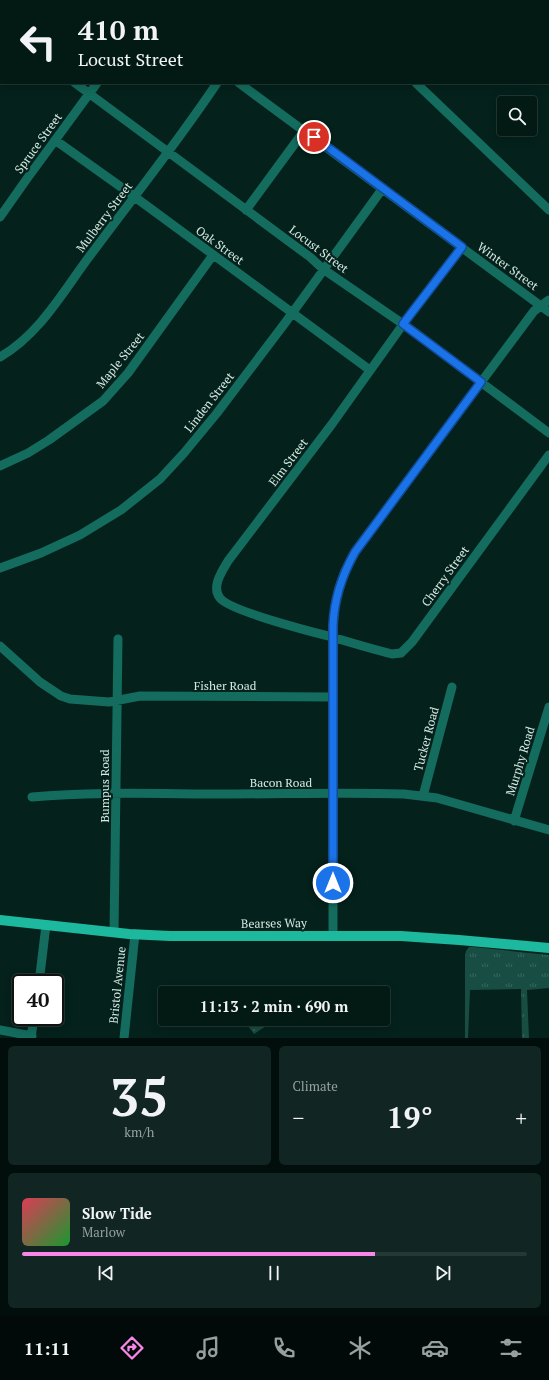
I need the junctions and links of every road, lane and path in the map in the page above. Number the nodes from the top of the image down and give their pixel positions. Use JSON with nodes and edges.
{"nodes":[{"id":1,"x":76,"y":84,"type":"edge"},
{"id":2,"x":96,"y":84,"type":"edge"},
{"id":3,"x":217,"y":84,"type":"edge"},
{"id":4,"x":240,"y":84,"type":"edge"},
{"id":5,"x":417,"y":84,"type":"edge"},
{"id":6,"x":89,"y":93,"type":"junction"},
{"id":7,"x":304,"y":131,"type":"junction"},
{"id":8,"x":55,"y":140,"type":"junction"},
{"id":9,"x":169,"y":152,"type":"junction"},
{"id":10,"x":383,"y":188,"type":"junction"},
{"id":11,"x":134,"y":197,"type":"junction"},
{"id":12,"x":246,"y":210,"type":"junction"},
{"id":13,"x":549,"y":210,"type":"edge"},
{"id":14,"x":0,"y":217,"type":"edge"},
{"id":15,"x":462,"y":247,"type":"junction"},
{"id":16,"x":213,"y":255,"type":"junction"},
{"id":17,"x":323,"y":269,"type":"junction"},
{"id":18,"x":549,"y":300,"type":"edge"},
{"id":19,"x":541,"y":306,"type":"junction"},
{"id":20,"x":549,"y":312,"type":"edge"},
{"id":21,"x":292,"y":314,"type":"junction"},
{"id":22,"x":403,"y":324,"type":"junction"},
{"id":23,"x":0,"y":357,"type":"edge"},
{"id":24,"x":370,"y":370,"type":"junction"},
{"id":25,"x":481,"y":382,"type":"junction"},
{"id":26,"x":549,"y":433,"type":"edge"},
{"id":27,"x":549,"y":455,"type":"edge"},
{"id":28,"x":0,"y":466,"type":"edge"},
{"id":29,"x":0,"y":568,"type":"edge"},
{"id":30,"x":333,"y":637,"type":"junction"},
{"id":31,"x":118,"y":639,"type":"dead end"},
{"id":32,"x":0,"y":646,"type":"edge"},
{"id":33,"x":452,"y":687,"type":"dead end"},
{"id":34,"x":333,"y":697,"type":"junction"},
{"id":35,"x":117,"y":701,"type":"junction"},
{"id":36,"x":549,"y":708,"type":"edge"},
{"id":37,"x":116,"y":794,"type":"junction"},
{"id":38,"x":333,"y":794,"type":"junction"},
{"id":39,"x":423,"y":796,"type":"junction"},
{"id":40,"x":32,"y":797,"type":"dead end"},
{"id":41,"x":514,"y":821,"type":"junction"},
{"id":42,"x":549,"y":830,"type":"edge"},
{"id":43,"x":0,"y":920,"type":"edge"},
{"id":44,"x":46,"y":925,"type":"junction"},
{"id":45,"x":114,"y":932,"type":"junction"},
{"id":46,"x":135,"y":934,"type":"junction"},
{"id":47,"x":333,"y":936,"type":"junction"},
{"id":48,"x":549,"y":948,"type":"edge"},
{"id":49,"x":40,"y":974,"type":"edge"},
{"id":50,"x":33,"y":1026,"type":"edge"},
{"id":51,"x":0,"y":1030,"type":"edge"},
{"id":52,"x":32,"y":1037,"type":"edge"},
{"id":53,"x":124,"y":1038,"type":"edge"}],
"edges":[{"from":1,"to":6,"type":"street","name":"Locust Street"},
{"from":2,"to":6,"type":"street","name":"Spruce Street"},
{"from":3,"to":9,"type":"street","name":"Mulberry Street"},
{"from":4,"to":7,"type":"street","name":"Winter Street"},
{"from":5,"to":13,"type":"street"},
{"from":6,"to":8,"type":"street","name":"Spruce Street"},
{"from":6,"to":9,"type":"street","name":"Locust Street"},
{"from":7,"to":10,"type":"street","name":"Winter Street"},
{"from":7,"to":12,"type":"street"},
{"from":8,"to":11,"type":"street","name":"Oak Street"},
{"from":8,"to":14,"type":"street","name":"Spruce Street"},
{"from":9,"to":11,"type":"street","name":"Mulberry Street"},
{"from":9,"to":12,"type":"street","name":"Locust Street"},
{"from":10,"to":15,"type":"street","name":"Winter Street"},
{"from":10,"to":17,"type":"street","name":"Linden Street"},
{"from":11,"to":16,"type":"street","name":"Oak Street"},
{"from":11,"to":23,"type":"street","name":"Mulberry Street"},
{"from":12,"to":17,"type":"street","name":"Locust Street"},
{"from":15,"to":19,"type":"street","name":"Winter Street"},
{"from":15,"to":22,"type":"street","name":"Elm Street"},
{"from":16,"to":21,"type":"street","name":"Oak Street"},
{"from":16,"to":28,"type":"street","name":"Maple Street"},
{"from":17,"to":21,"type":"street","name":"Linden Street"},
{"from":17,"to":22,"type":"street","name":"Locust Street"},
{"from":18,"to":19,"type":"street"},
{"from":19,"to":20,"type":"street","name":"Winter Street"},
{"from":19,"to":25,"type":"street"},
{"from":21,"to":24,"type":"street","name":"Oak Street"},
{"from":21,"to":29,"type":"street","name":"Linden Street"},
{"from":22,"to":24,"type":"street","name":"Elm Street"},
{"from":22,"to":25,"type":"street","name":"Locust Street"},
{"from":24,"to":30,"type":"street","name":"Elm Street"},
{"from":25,"to":26,"type":"street","name":"Locust Street"},
{"from":25,"to":30,"type":"street"},
{"from":27,"to":30,"type":"street","name":"Cherry Street"},
{"from":30,"to":34,"type":"street"},
{"from":31,"to":35,"type":"street","name":"Bumpus Road"},
{"from":32,"to":35,"type":"street","name":"Fisher Road"},
{"from":33,"to":39,"type":"street","name":"Tucker Road"},
{"from":34,"to":35,"type":"street","name":"Fisher Road"},
{"from":34,"to":38,"type":"street"},
{"from":35,"to":37,"type":"street","name":"Bumpus Road"},
{"from":36,"to":41,"type":"street","name":"Murphy Road"},
{"from":37,"to":38,"type":"street","name":"Bacon Road"},
{"from":37,"to":40,"type":"street","name":"Bacon Road"},
{"from":37,"to":45,"type":"street","name":"Bumpus Road"},
{"from":38,"to":39,"type":"street","name":"Bacon Road"},
{"from":38,"to":47,"type":"street"},
{"from":39,"to":41,"type":"street","name":"Bacon Road"},
{"from":41,"to":42,"type":"street","name":"Bacon Road"},
{"from":43,"to":44,"type":"main road","name":"Bearses Way"},
{"from":44,"to":45,"type":"main road","name":"Bearses Way"},
{"from":44,"to":49,"type":"street"},
{"from":45,"to":46,"type":"main road","name":"Bearses Way"},
{"from":46,"to":47,"type":"main road","name":"Bearses Way"},
{"from":46,"to":53,"type":"street","name":"Bristol Avenue"},
{"from":47,"to":48,"type":"main road","name":"Bearses Way"},
{"from":50,"to":52,"type":"street"},
{"from":51,"to":52,"type":"street"}]}
